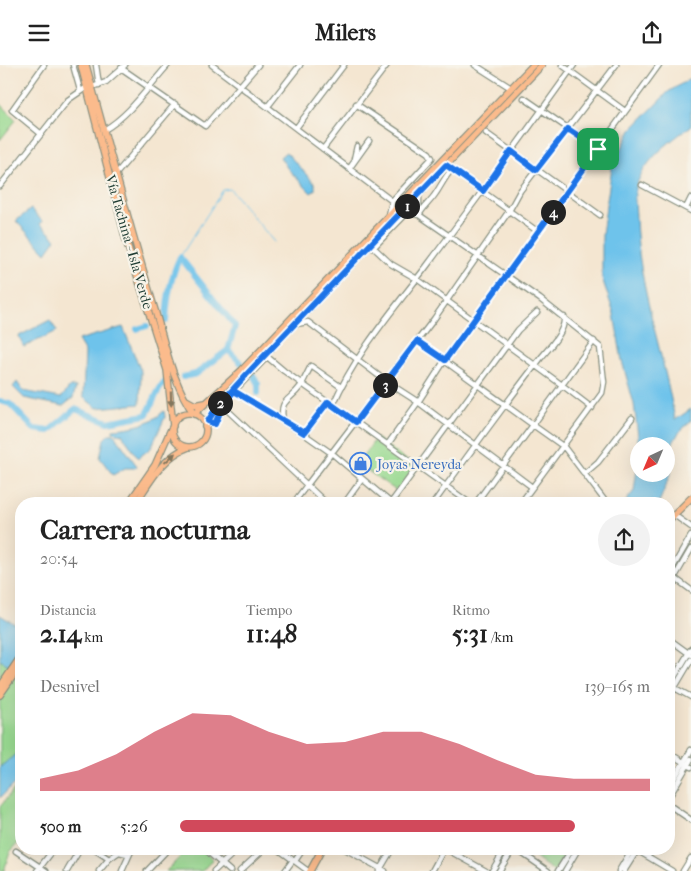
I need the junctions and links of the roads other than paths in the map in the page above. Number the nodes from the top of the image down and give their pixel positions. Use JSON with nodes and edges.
{"nodes":[{"id":1,"x":44,"y":65,"type":"edge"},
{"id":2,"x":73,"y":65,"type":"edge"},
{"id":3,"x":80,"y":65,"type":"edge"},
{"id":4,"x":86,"y":65,"type":"edge"},
{"id":5,"x":96,"y":65,"type":"edge"},
{"id":6,"x":168,"y":65,"type":"edge"},
{"id":7,"x":212,"y":65,"type":"edge"},
{"id":8,"x":258,"y":65,"type":"edge"},
{"id":9,"x":300,"y":65,"type":"edge"},
{"id":10,"x":344,"y":65,"type":"edge"},
{"id":11,"x":387,"y":65,"type":"edge"},
{"id":12,"x":475,"y":65,"type":"edge"},
{"id":13,"x":533,"y":65,"type":"edge"},
{"id":14,"x":542,"y":65,"type":"edge"},
{"id":15,"x":562,"y":65,"type":"edge"},
{"id":16,"x":574,"y":65,"type":"edge"},
{"id":17,"x":616,"y":65,"type":"edge"},
{"id":18,"x":659,"y":65,"type":"edge"},
{"id":19,"x":123,"y":66,"type":"edge"},
{"id":20,"x":570,"y":71,"type":"junction"},
{"id":21,"x":100,"y":85,"type":"junction"},
{"id":22,"x":149,"y":87,"type":"junction"},
{"id":23,"x":240,"y":87,"type":"junction"},
{"id":24,"x":86,"y":88,"type":"junction"},
{"id":25,"x":511,"y":88,"type":"junction"},
{"id":26,"x":598,"y":91,"type":"junction"},
{"id":27,"x":524,"y":99,"type":"dead end"},
{"id":28,"x":175,"y":104,"type":"junction"},
{"id":29,"x":356,"y":104,"type":"junction"},
{"id":30,"x":268,"y":106,"type":"junction"},
{"id":31,"x":540,"y":111,"type":"junction"},
{"id":32,"x":625,"y":111,"type":"junction"},
{"id":33,"x":296,"y":128,"type":"junction"},
{"id":34,"x":568,"y":129,"type":"junction"},
{"id":35,"x":104,"y":130,"type":"junction"},
{"id":36,"x":40,"y":133,"type":"junction"},
{"id":37,"x":486,"y":133,"type":"dead end"},
{"id":38,"x":369,"y":141,"type":"dead end"},
{"id":39,"x":357,"y":146,"type":"dead end"},
{"id":40,"x":323,"y":149,"type":"junction"},
{"id":41,"x":598,"y":149,"type":"junction"},
{"id":42,"x":511,"y":151,"type":"junction"},
{"id":43,"x":354,"y":162,"type":"junction"},
{"id":44,"x":446,"y":165,"type":"junction"},
{"id":45,"x":349,"y":169,"type":"junction"},
{"id":46,"x":452,"y":169,"type":"junction"},
{"id":47,"x":536,"y":170,"type":"junction"},
{"id":48,"x":116,"y":174,"type":"junction"},
{"id":49,"x":642,"y":185,"type":"dead end"},
{"id":50,"x":0,"y":186,"type":"edge"},
{"id":51,"x":406,"y":186,"type":"junction"},
{"id":52,"x":417,"y":190,"type":"junction"},
{"id":53,"x":483,"y":191,"type":"junction"},
{"id":54,"x":568,"y":192,"type":"junction"},
{"id":55,"x":691,"y":198,"type":"edge"},
{"id":56,"x":392,"y":201,"type":"junction"},
{"id":57,"x":686,"y":208,"type":"junction"},
{"id":58,"x":509,"y":211,"type":"junction"},
{"id":59,"x":691,"y":211,"type":"edge"},
{"id":60,"x":419,"y":215,"type":"junction"},
{"id":61,"x":600,"y":215,"type":"dead end"},
{"id":62,"x":394,"y":219,"type":"junction"},
{"id":63,"x":537,"y":231,"type":"junction"},
{"id":64,"x":448,"y":237,"type":"junction"},
{"id":65,"x":372,"y":246,"type":"junction"},
{"id":66,"x":477,"y":257,"type":"junction"},
{"id":67,"x":505,"y":276,"type":"junction"},
{"id":68,"x":417,"y":279,"type":"junction"},
{"id":69,"x":445,"y":300,"type":"junction"},
{"id":70,"x":537,"y":312,"type":"dead end"},
{"id":71,"x":564,"y":317,"type":"junction"},
{"id":72,"x":474,"y":321,"type":"junction"},
{"id":73,"x":292,"y":327,"type":"junction"},
{"id":74,"x":417,"y":341,"type":"junction"},
{"id":75,"x":594,"y":341,"type":"junction"},
{"id":76,"x":507,"y":345,"type":"junction"},
{"id":77,"x":266,"y":357,"type":"junction"},
{"id":78,"x":359,"y":359,"type":"junction"},
{"id":79,"x":445,"y":360,"type":"junction"},
{"id":80,"x":535,"y":365,"type":"junction"},
{"id":81,"x":387,"y":382,"type":"junction"},
{"id":82,"x":302,"y":384,"type":"junction"},
{"id":83,"x":478,"y":384,"type":"junction"},
{"id":84,"x":562,"y":385,"type":"junction"},
{"id":85,"x":341,"y":387,"type":"junction"},
{"id":86,"x":234,"y":391,"type":"junction"},
{"id":87,"x":183,"y":397,"type":"junction"},
{"id":88,"x":212,"y":400,"type":"junction"},
{"id":89,"x":328,"y":402,"type":"junction"},
{"id":90,"x":418,"y":403,"type":"junction"},
{"id":91,"x":506,"y":404,"type":"junction"},
{"id":92,"x":333,"y":405,"type":"junction"},
{"id":93,"x":223,"y":406,"type":"junction"},
{"id":94,"x":592,"y":408,"type":"junction"},
{"id":95,"x":194,"y":414,"type":"junction"},
{"id":96,"x":632,"y":418,"type":"dead end"},
{"id":97,"x":283,"y":420,"type":"junction"},
{"id":98,"x":356,"y":422,"type":"junction"},
{"id":99,"x":172,"y":424,"type":"junction"},
{"id":100,"x":207,"y":424,"type":"junction"},
{"id":101,"x":448,"y":425,"type":"junction"},
{"id":102,"x":533,"y":425,"type":"junction"},
{"id":103,"x":304,"y":433,"type":"junction"},
{"id":104,"x":388,"y":444,"type":"junction"},
{"id":105,"x":475,"y":445,"type":"junction"},
{"id":106,"x":190,"y":447,"type":"junction"},
{"id":107,"x":564,"y":447,"type":"junction"},
{"id":108,"x":332,"y":453,"type":"junction"},
{"id":109,"x":420,"y":465,"type":"junction"},
{"id":110,"x":505,"y":465,"type":"junction"},
{"id":111,"x":584,"y":474,"type":"junction"},
{"id":112,"x":362,"y":479,"type":"junction"},
{"id":113,"x":307,"y":485,"type":"junction"},
{"id":114,"x":446,"y":485,"type":"junction"},
{"id":115,"x":532,"y":487,"type":"junction"},
{"id":116,"x":133,"y":497,"type":"edge"},
{"id":117,"x":140,"y":497,"type":"edge"},
{"id":118,"x":298,"y":497,"type":"edge"},
{"id":119,"x":320,"y":497,"type":"edge"},
{"id":120,"x":349,"y":497,"type":"edge"},
{"id":121,"x":383,"y":497,"type":"edge"},
{"id":122,"x":395,"y":497,"type":"edge"},
{"id":123,"x":438,"y":497,"type":"edge"},
{"id":124,"x":462,"y":497,"type":"edge"},
{"id":125,"x":480,"y":497,"type":"edge"},
{"id":126,"x":525,"y":497,"type":"edge"},
{"id":127,"x":602,"y":497,"type":"edge"},
{"id":128,"x":691,"y":498,"type":"edge"},
{"id":129,"x":675,"y":514,"type":"edge"},
{"id":130,"x":675,"y":516,"type":"edge"},
{"id":131,"x":691,"y":527,"type":"edge"},
{"id":132,"x":691,"y":537,"type":"edge"},
{"id":133,"x":691,"y":549,"type":"edge"},
{"id":134,"x":675,"y":563,"type":"edge"},
{"id":135,"x":675,"y":576,"type":"edge"},
{"id":136,"x":675,"y":579,"type":"edge"},
{"id":137,"x":691,"y":590,"type":"edge"},
{"id":138,"x":675,"y":643,"type":"edge"},
{"id":139,"x":690,"y":652,"type":"edge"},
{"id":140,"x":691,"y":660,"type":"edge"},
{"id":141,"x":15,"y":665,"type":"edge"},
{"id":142,"x":15,"y":674,"type":"edge"},
{"id":143,"x":675,"y":676,"type":"edge"},
{"id":144,"x":675,"y":686,"type":"edge"},
{"id":145,"x":0,"y":687,"type":"edge"},
{"id":146,"x":675,"y":689,"type":"edge"},
{"id":147,"x":0,"y":695,"type":"edge"},
{"id":148,"x":691,"y":697,"type":"edge"},
{"id":149,"x":691,"y":750,"type":"edge"},
{"id":150,"x":675,"y":757,"type":"edge"},
{"id":151,"x":691,"y":759,"type":"edge"},
{"id":152,"x":687,"y":765,"type":"edge"},
{"id":153,"x":675,"y":780,"type":"edge"},
{"id":154,"x":675,"y":786,"type":"edge"},
{"id":155,"x":675,"y":809,"type":"edge"},
{"id":156,"x":691,"y":820,"type":"edge"},
{"id":157,"x":21,"y":855,"type":"edge"},
{"id":158,"x":49,"y":855,"type":"edge"},
{"id":159,"x":76,"y":855,"type":"edge"},
{"id":160,"x":103,"y":855,"type":"edge"},
{"id":161,"x":115,"y":855,"type":"edge"},
{"id":162,"x":128,"y":855,"type":"edge"},
{"id":163,"x":162,"y":855,"type":"edge"},
{"id":164,"x":211,"y":855,"type":"edge"},
{"id":165,"x":231,"y":855,"type":"edge"},
{"id":166,"x":257,"y":855,"type":"edge"},
{"id":167,"x":287,"y":855,"type":"edge"},
{"id":168,"x":298,"y":855,"type":"edge"},
{"id":169,"x":318,"y":855,"type":"edge"},
{"id":170,"x":356,"y":855,"type":"edge"},
{"id":171,"x":389,"y":855,"type":"edge"},
{"id":172,"x":441,"y":855,"type":"edge"},
{"id":173,"x":456,"y":855,"type":"edge"},
{"id":174,"x":501,"y":855,"type":"edge"},
{"id":175,"x":510,"y":855,"type":"edge"},
{"id":176,"x":523,"y":855,"type":"edge"},
{"id":177,"x":568,"y":855,"type":"edge"},
{"id":178,"x":574,"y":855,"type":"edge"},
{"id":179,"x":631,"y":855,"type":"edge"},
{"id":180,"x":632,"y":855,"type":"edge"},
{"id":181,"x":645,"y":855,"type":"edge"},
{"id":182,"x":691,"y":858,"type":"edge"},
{"id":183,"x":109,"y":859,"type":"junction"},
{"id":184,"x":294,"y":860,"type":"junction"},
{"id":185,"x":221,"y":864,"type":"junction"},
{"id":186,"x":38,"y":869,"type":"edge"},
{"id":187,"x":382,"y":870,"type":"edge"},
{"id":188,"x":46,"y":871,"type":"edge"},
{"id":189,"x":67,"y":871,"type":"edge"},
{"id":190,"x":99,"y":871,"type":"edge"},
{"id":191,"x":122,"y":871,"type":"edge"},
{"id":192,"x":147,"y":871,"type":"edge"},
{"id":193,"x":214,"y":871,"type":"edge"},
{"id":194,"x":230,"y":871,"type":"edge"},
{"id":195,"x":240,"y":871,"type":"edge"},
{"id":196,"x":286,"y":871,"type":"edge"},
{"id":197,"x":309,"y":871,"type":"edge"},
{"id":198,"x":432,"y":871,"type":"edge"},
{"id":199,"x":486,"y":871,"type":"edge"},
{"id":200,"x":492,"y":871,"type":"edge"},
{"id":201,"x":499,"y":871,"type":"edge"},
{"id":202,"x":548,"y":871,"type":"edge"},
{"id":203,"x":558,"y":871,"type":"edge"},
{"id":204,"x":565,"y":871,"type":"edge"},
{"id":205,"x":619,"y":871,"type":"edge"},
{"id":206,"x":624,"y":871,"type":"edge"},
{"id":207,"x":672,"y":871,"type":"edge"},
{"id":208,"x":683,"y":871,"type":"edge"}],
"edges":[{"from":1,"to":36,"type":"street"},
{"from":2,"to":24,"type":"street"},
{"from":3,"to":24,"type":"main road","name":"Vía Tachina - Isla Verde"},
{"from":4,"to":24,"type":"main road","name":"Vía Tachina - Isla Verde"},
{"from":5,"to":21,"type":"street"},
{"from":6,"to":22,"type":"street"},
{"from":7,"to":23,"type":"street"},
{"from":8,"to":23,"type":"street"},
{"from":9,"to":30,"type":"street"},
{"from":10,"to":33,"type":"street"},
{"from":11,"to":29,"type":"street"},
{"from":12,"to":25,"type":"street"},
{"from":13,"to":25,"type":"main road"},
{"from":14,"to":44,"type":"main road"},
{"from":15,"to":20,"type":"street"},
{"from":16,"to":20,"type":"street"},
{"from":17,"to":26,"type":"street"},
{"from":18,"to":32,"type":"street"},
{"from":19,"to":21,"type":"street"},
{"from":19,"to":22,"type":"street"},
{"from":20,"to":26,"type":"street"},
{"from":20,"to":31,"type":"street"},
{"from":21,"to":24,"type":"street"},
{"from":22,"to":28,"type":"street"},
{"from":22,"to":35,"type":"street"},
{"from":23,"to":28,"type":"street"},
{"from":23,"to":30,"type":"street"},
{"from":24,"to":35,"type":"main road","name":"Vía Tachina - Isla Verde"},
{"from":24,"to":36,"type":"street"},
{"from":24,"to":99,"type":"main road","name":"Vía Tachina - Isla Verde","one_way":true},
{"from":25,"to":52,"type":"main road"},
{"from":26,"to":32,"type":"street"},
{"from":26,"to":34,"type":"street"},
{"from":27,"to":31,"type":"street"},
{"from":28,"to":48,"type":"street"},
{"from":29,"to":40,"type":"street"},
{"from":29,"to":51,"type":"street"},
{"from":30,"to":33,"type":"street"},
{"from":31,"to":34,"type":"street"},
{"from":31,"to":42,"type":"street"},
{"from":32,"to":41,"type":"street"},
{"from":33,"to":40,"type":"street"},
{"from":34,"to":41,"type":"street"},
{"from":34,"to":47,"type":"street"},
{"from":35,"to":48,"type":"main road","name":"Vía Tachina - Isla Verde"},
{"from":36,"to":50,"type":"street"},
{"from":37,"to":42,"type":"street"},
{"from":38,"to":43,"type":"street"},
{"from":39,"to":43,"type":"street"},
{"from":40,"to":45,"type":"street"},
{"from":41,"to":54,"type":"street"},
{"from":42,"to":47,"type":"street"},
{"from":42,"to":53,"type":"street"},
{"from":43,"to":45,"type":"street"},
{"from":44,"to":46,"type":"street"},
{"from":44,"to":52,"type":"main road"},
{"from":45,"to":56,"type":"street"},
{"from":46,"to":53,"type":"street"},
{"from":46,"to":60,"type":"street"},
{"from":47,"to":54,"type":"street"},
{"from":47,"to":58,"type":"street"},
{"from":48,"to":87,"type":"main road","name":"Vía Tachina - Isla Verde"},
{"from":49,"to":57,"type":"street"},
{"from":51,"to":52,"type":"street"},
{"from":51,"to":56,"type":"street"},
{"from":52,"to":60,"type":"street"},
{"from":52,"to":62,"type":"main road"},
{"from":53,"to":58,"type":"street"},
{"from":53,"to":64,"type":"street"},
{"from":54,"to":61,"type":"street"},
{"from":54,"to":63,"type":"street"},
{"from":55,"to":57,"type":"street"},
{"from":56,"to":62,"type":"street"},
{"from":57,"to":59,"type":"street"},
{"from":58,"to":63,"type":"street"},
{"from":58,"to":66,"type":"street"},
{"from":60,"to":62,"type":"street"},
{"from":60,"to":64,"type":"street"},
{"from":62,"to":65,"type":"main road"},
{"from":62,"to":88,"type":"main road"},
{"from":63,"to":67,"type":"street"},
{"from":64,"to":66,"type":"street"},
{"from":64,"to":68,"type":"street"},
{"from":65,"to":68,"type":"street"},
{"from":65,"to":73,"type":"main road"},
{"from":66,"to":67,"type":"street"},
{"from":66,"to":69,"type":"street"},
{"from":67,"to":71,"type":"street"},
{"from":67,"to":72,"type":"street"},
{"from":68,"to":69,"type":"street"},
{"from":68,"to":78,"type":"street"},
{"from":69,"to":72,"type":"street"},
{"from":69,"to":74,"type":"street"},
{"from":70,"to":76,"type":"street"},
{"from":71,"to":75,"type":"street"},
{"from":71,"to":80,"type":"street"},
{"from":72,"to":76,"type":"street"},
{"from":72,"to":79,"type":"street"},
{"from":73,"to":77,"type":"main road"},
{"from":73,"to":78,"type":"street"},
{"from":74,"to":79,"type":"street"},
{"from":74,"to":81,"type":"street"},
{"from":75,"to":84,"type":"street"},
{"from":75,"to":94,"type":"street"},
{"from":76,"to":80,"type":"street"},
{"from":76,"to":83,"type":"street"},
{"from":77,"to":82,"type":"street"},
{"from":77,"to":86,"type":"street"},
{"from":77,"to":100,"type":"main road"},
{"from":78,"to":81,"type":"street"},
{"from":78,"to":85,"type":"street"},
{"from":79,"to":83,"type":"street"},
{"from":79,"to":90,"type":"street"},
{"from":80,"to":84,"type":"street"},
{"from":80,"to":91,"type":"street"},
{"from":81,"to":90,"type":"street"},
{"from":81,"to":98,"type":"street"},
{"from":82,"to":85,"type":"street"},
{"from":82,"to":89,"type":"street"},
{"from":82,"to":97,"type":"street"},
{"from":83,"to":91,"type":"street"},
{"from":83,"to":101,"type":"street"},
{"from":84,"to":94,"type":"street"},
{"from":84,"to":102,"type":"street"},
{"from":85,"to":92,"type":"street"},
{"from":86,"to":93,"type":"street"},
{"from":86,"to":97,"type":"street"},
{"from":87,"to":88,"type":"main road"},
{"from":87,"to":95,"type":"main road","name":"Vía Tachina - Isla Verde"},
{"from":88,"to":95,"type":"main road"},
{"from":89,"to":92,"type":"street"},
{"from":89,"to":103,"type":"street"},
{"from":90,"to":101,"type":"street"},
{"from":90,"to":104,"type":"street"},
{"from":91,"to":102,"type":"street"},
{"from":91,"to":105,"type":"street"},
{"from":92,"to":98,"type":"street"},
{"from":93,"to":100,"type":"street"},
{"from":93,"to":113,"type":"street"},
{"from":94,"to":107,"type":"street"},
{"from":95,"to":99,"type":"main road"},
{"from":95,"to":100,"type":"main road"},
{"from":96,"to":111,"type":"street"},
{"from":97,"to":103,"type":"street"},
{"from":98,"to":104,"type":"street"},
{"from":98,"to":108,"type":"street"},
{"from":99,"to":106,"type":"main road"},
{"from":99,"to":116,"type":"main road"},
{"from":100,"to":106,"type":"main road"},
{"from":101,"to":105,"type":"street"},
{"from":101,"to":109,"type":"street"},
{"from":102,"to":107,"type":"street"},
{"from":102,"to":110,"type":"street"},
{"from":103,"to":108,"type":"street"},
{"from":104,"to":109,"type":"street"},
{"from":105,"to":110,"type":"street"},
{"from":105,"to":114,"type":"street"},
{"from":117,"to":106,"type":"main road","one_way":true},
{"from":107,"to":111,"type":"street"},
{"from":107,"to":115,"type":"street"},
{"from":108,"to":112,"type":"street"},
{"from":108,"to":113,"type":"street"},
{"from":109,"to":114,"type":"street"},
{"from":109,"to":122,"type":"street"},
{"from":110,"to":115,"type":"street"},
{"from":110,"to":125,"type":"street"},
{"from":111,"to":127,"type":"street"},
{"from":112,"to":120,"type":"street"},
{"from":112,"to":121,"type":"street"},
{"from":113,"to":118,"type":"street"},
{"from":113,"to":119,"type":"street"},
{"from":114,"to":123,"type":"street"},
{"from":114,"to":124,"type":"street"},
{"from":115,"to":126,"type":"street"},
{"from":128,"to":129,"type":"main road"},
{"from":130,"to":131,"type":"street"},
{"from":132,"to":134,"type":"street"},
{"from":133,"to":135,"type":"street"},
{"from":136,"to":137,"type":"street"},
{"from":138,"to":139,"type":"street"},
{"from":139,"to":143,"type":"street"},
{"from":140,"to":144,"type":"street"},
{"from":141,"to":145,"type":"main road"},
{"from":142,"to":147,"type":"main road"},
{"from":146,"to":148,"type":"street"},
{"from":149,"to":152,"type":"street"},
{"from":150,"to":152,"type":"street"},
{"from":151,"to":152,"type":"street"},
{"from":152,"to":153,"type":"street"},
{"from":152,"to":154,"type":"street"},
{"from":155,"to":156,"type":"street"},
{"from":157,"to":186,"type":"street"},
{"from":158,"to":186,"type":"street"},
{"from":159,"to":189,"type":"street"},
{"from":160,"to":183,"type":"street"},
{"from":161,"to":183,"type":"street"},
{"from":162,"to":191,"type":"street"},
{"from":163,"to":192,"type":"street"},
{"from":164,"to":185,"type":"street"},
{"from":165,"to":185,"type":"street"},
{"from":166,"to":195,"type":"street"},
{"from":167,"to":184,"type":"street"},
{"from":168,"to":184,"type":"street"},
{"from":169,"to":197,"type":"main road"},
{"from":170,"to":187,"type":"street"},
{"from":171,"to":187,"type":"street"},
{"from":172,"to":198,"type":"street"},
{"from":173,"to":199,"type":"street"},
{"from":174,"to":200,"type":"street"},
{"from":175,"to":201,"type":"street"},
{"from":176,"to":202,"type":"street"},
{"from":177,"to":203,"type":"street"},
{"from":178,"to":204,"type":"street"},
{"from":179,"to":205,"type":"street"},
{"from":180,"to":206,"type":"street"},
{"from":181,"to":207,"type":"street"},
{"from":182,"to":208,"type":"street"},
{"from":183,"to":190,"type":"street"},
{"from":184,"to":196,"type":"street"},
{"from":184,"to":197,"type":"street"},
{"from":185,"to":193,"type":"street"},
{"from":185,"to":194,"type":"street"},
{"from":186,"to":188,"type":"street"}]}
